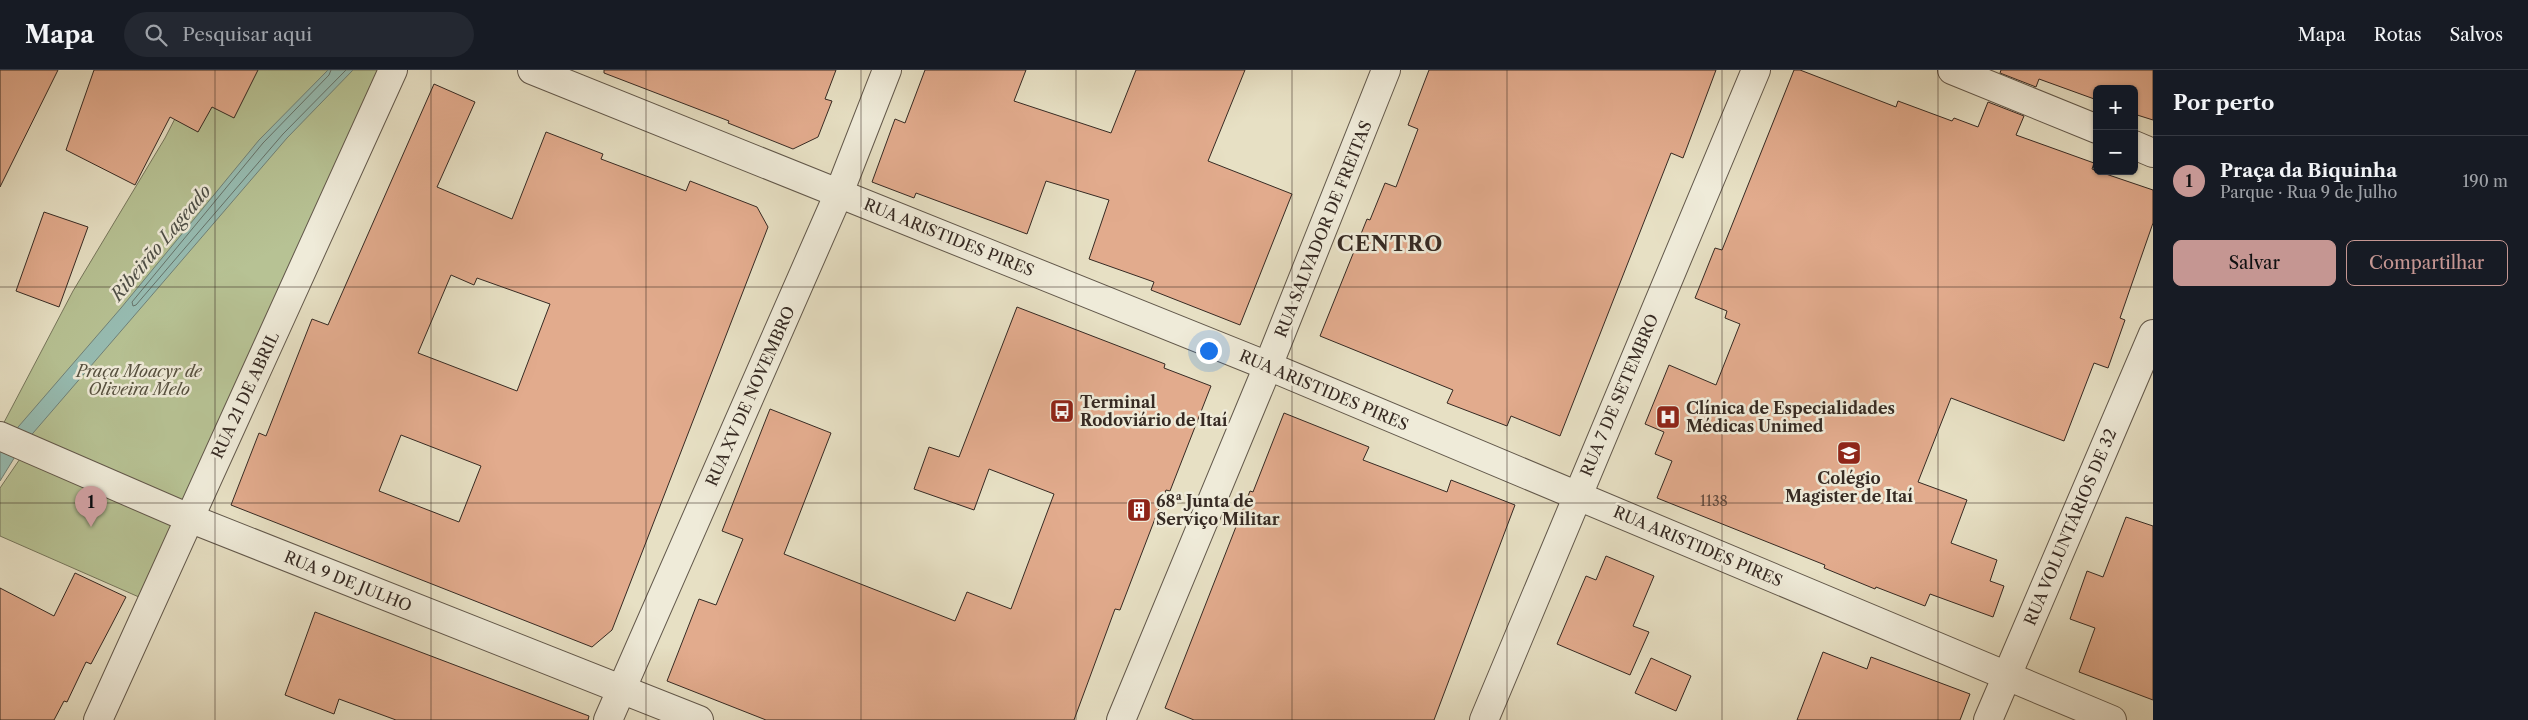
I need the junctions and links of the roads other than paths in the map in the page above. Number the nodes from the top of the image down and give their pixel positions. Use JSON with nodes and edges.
{"nodes":[{"id":1,"x":394,"y":70,"type":"edge"},
{"id":2,"x":532,"y":70,"type":"edge"},
{"id":3,"x":887,"y":70,"type":"edge"},
{"id":4,"x":1386,"y":70,"type":"edge"},
{"id":5,"x":1756,"y":70,"type":"edge"},
{"id":6,"x":1952,"y":70,"type":"edge"},
{"id":7,"x":2093,"y":128,"type":"edge"},
{"id":8,"x":2138,"y":146,"type":"edge"},
{"id":9,"x":2153,"y":152,"type":"edge"},
{"id":10,"x":838,"y":193,"type":"junction"},
{"id":11,"x":2153,"y":334,"type":"edge"},
{"id":12,"x":1268,"y":366,"type":"junction"},
{"id":13,"x":1,"y":437,"type":"edge"},
{"id":14,"x":1577,"y":495,"type":"junction"},
{"id":15,"x":188,"y":518,"type":"junction"},
{"id":16,"x":2006,"y":676,"type":"junction"},
{"id":17,"x":622,"y":689,"type":"junction"},
{"id":18,"x":98,"y":720,"type":"edge"},
{"id":19,"x":608,"y":720,"type":"edge"},
{"id":20,"x":699,"y":720,"type":"edge"},
{"id":21,"x":1121,"y":720,"type":"edge"},
{"id":22,"x":1484,"y":720,"type":"edge"},
{"id":23,"x":1988,"y":720,"type":"edge"},
{"id":24,"x":2112,"y":720,"type":"edge"}],
"edges":[{"from":1,"to":15,"type":"street","name":"RUA 21 DE ABRIL"},
{"from":2,"to":10,"type":"street","name":"RUA ARISTIDES PIRES"},
{"from":3,"to":10,"type":"street","name":"RUA XV DE NOVEMBRO"},
{"from":4,"to":12,"type":"street","name":"RUA SALVADOR DE FREITAS"},
{"from":5,"to":14,"type":"street","name":"RUA 7 DE SETEMBRO"},
{"from":6,"to":7,"type":"street"},
{"from":8,"to":9,"type":"street"},
{"from":10,"to":12,"type":"street","name":"RUA ARISTIDES PIRES"},
{"from":10,"to":17,"type":"street","name":"RUA XV DE NOVEMBRO"},
{"from":11,"to":16,"type":"street","name":"RUA VOLUNTÁRIOS DE 32"},
{"from":12,"to":14,"type":"street","name":"RUA ARISTIDES PIRES"},
{"from":12,"to":21,"type":"street","name":"RUA SALVADOR DE FREITAS"},
{"from":13,"to":15,"type":"street","name":"RUA 9 DE JULHO"},
{"from":14,"to":16,"type":"street","name":"RUA ARISTIDES PIRES"},
{"from":14,"to":22,"type":"street","name":"RUA 7 DE SETEMBRO"},
{"from":15,"to":17,"type":"street","name":"RUA 9 DE JULHO"},
{"from":15,"to":18,"type":"street","name":"RUA 21 DE ABRIL"},
{"from":16,"to":23,"type":"street","name":"RUA VOLUNTÁRIOS DE 32"},
{"from":16,"to":24,"type":"street","name":"RUA ARISTIDES PIRES"},
{"from":17,"to":19,"type":"street","name":"RUA XV DE NOVEMBRO"},
{"from":17,"to":20,"type":"street","name":"RUA 9 DE JULHO"}]}
